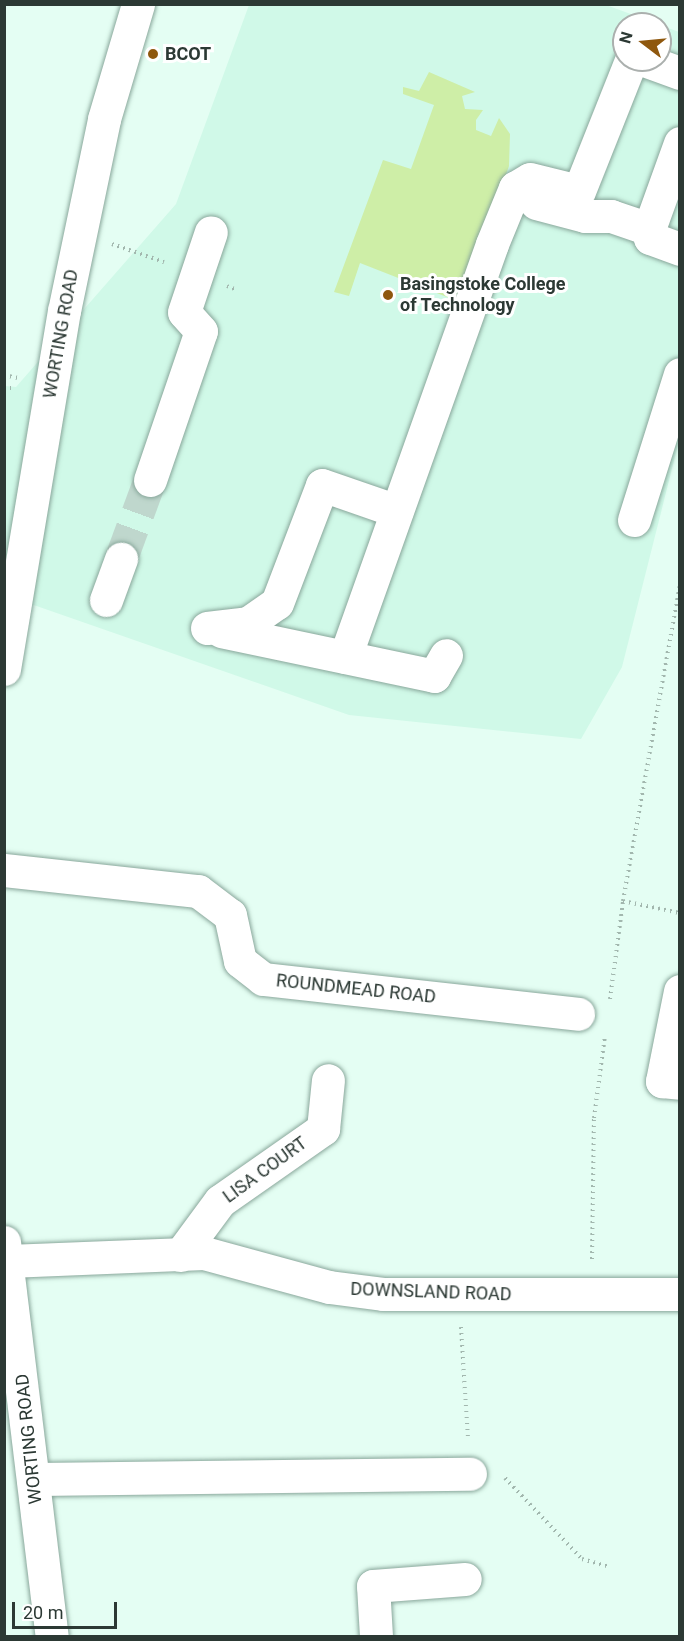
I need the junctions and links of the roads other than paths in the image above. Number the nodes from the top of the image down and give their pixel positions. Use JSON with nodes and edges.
{"nodes":[{"id":1,"x":138,"y":4,"type":"edge"},
{"id":2,"x":626,"y":72,"type":"edge"},
{"id":3,"x":680,"y":143,"type":"edge"},
{"id":4,"x":515,"y":188,"type":"junction"},
{"id":5,"x":649,"y":228,"type":"junction"},
{"id":6,"x":211,"y":232,"type":"dead end"},
{"id":7,"x":680,"y":249,"type":"edge"},
{"id":8,"x":680,"y":374,"type":"edge"},
{"id":9,"x":150,"y":480,"type":"tunnel mouth"},
{"id":10,"x":397,"y":511,"type":"junction"},
{"id":11,"x":634,"y":520,"type":"dead end"},
{"id":12,"x":121,"y":559,"type":"tunnel mouth"},
{"id":13,"x":106,"y":600,"type":"dead end"},
{"id":14,"x":446,"y":655,"type":"dead end"},
{"id":15,"x":345,"y":657,"type":"junction"},
{"id":16,"x":4,"y":669,"type":"edge"},
{"id":17,"x":4,"y":870,"type":"edge"},
{"id":18,"x":680,"y":992,"type":"edge"},
{"id":19,"x":592,"y":1021,"type":"road end"},
{"id":20,"x":328,"y":1080,"type":"dead end"},
{"id":21,"x":680,"y":1083,"type":"edge"},
{"id":22,"x":6,"y":1252,"type":"edge"},
{"id":23,"x":180,"y":1255,"type":"junction"},
{"id":24,"x":680,"y":1294,"type":"edge"},
{"id":25,"x":14,"y":1385,"type":"edge"},
{"id":26,"x":470,"y":1474,"type":"road end"},
{"id":27,"x":33,"y":1479,"type":"junction"},
{"id":28,"x":465,"y":1580,"type":"dead end"},
{"id":29,"x":52,"y":1636,"type":"edge"},
{"id":30,"x":376,"y":1636,"type":"edge"}],
"edges":[{"from":1,"to":16,"type":"street","name":"WORTING ROAD"},
{"from":2,"to":4,"type":"street"},
{"from":3,"to":5,"type":"street"},
{"from":4,"to":5,"type":"street"},
{"from":4,"to":10,"type":"street"},
{"from":5,"to":7,"type":"street"},
{"from":6,"to":9,"type":"street"},
{"from":8,"to":11,"type":"street"},
{"from":10,"to":15,"type":"street"},
{"from":10,"to":15,"type":"street"},
{"from":12,"to":13,"type":"street"},
{"from":14,"to":15,"type":"street"},
{"from":17,"to":19,"type":"street","name":"ROUNDMEAD ROAD"},
{"from":18,"to":21,"type":"street"},
{"from":20,"to":23,"type":"street","name":"LISA COURT"},
{"from":22,"to":23,"type":"street","name":"DOWNSLAND ROAD"},
{"from":22,"to":25,"type":"street","name":"WORTING ROAD"},
{"from":23,"to":24,"type":"street","name":"DOWNSLAND ROAD"},
{"from":25,"to":27,"type":"street","name":"WORTING ROAD"},
{"from":26,"to":27,"type":"street"},
{"from":27,"to":29,"type":"street","name":"WORTING ROAD"},
{"from":28,"to":30,"type":"street"}]}
